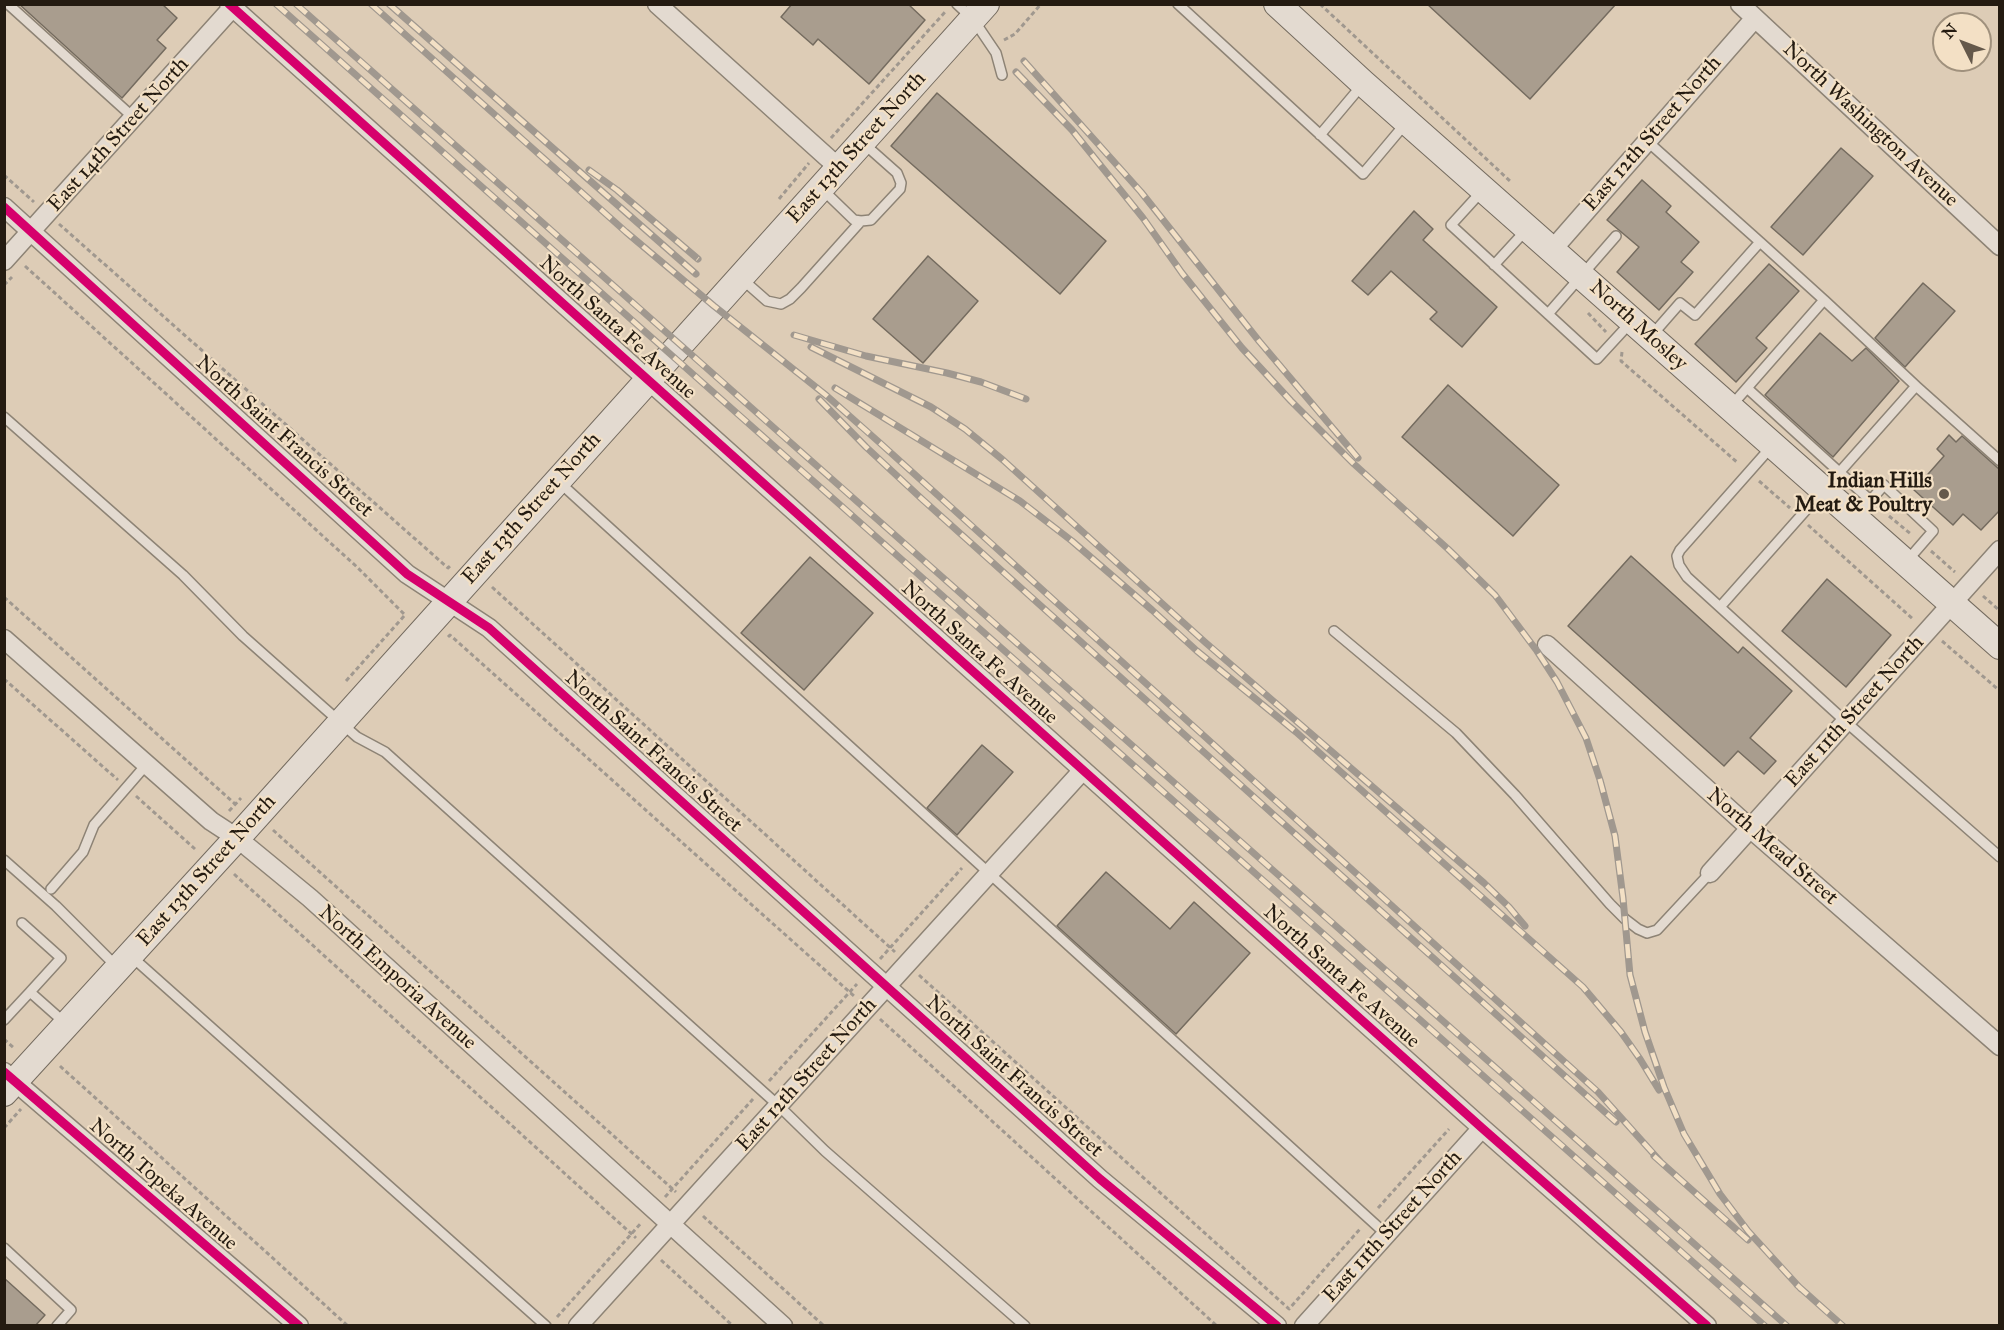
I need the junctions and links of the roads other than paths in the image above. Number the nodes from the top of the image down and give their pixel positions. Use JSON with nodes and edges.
{"nodes":[{"id":1,"x":8,"y":4,"type":"edge"},
{"id":2,"x":657,"y":4,"type":"edge"},
{"id":3,"x":1178,"y":4,"type":"edge"},
{"id":4,"x":1277,"y":4,"type":"edge"},
{"id":5,"x":231,"y":6,"type":"edge"},
{"id":6,"x":1746,"y":8,"type":"edge"},
{"id":7,"x":972,"y":9,"type":"edge"},
{"id":8,"x":1002,"y":75,"type":"dead end"},
{"id":9,"x":1363,"y":83,"type":"junction"},
{"id":10,"x":134,"y":118,"type":"junction"},
{"id":11,"x":1407,"y":122,"type":"junction"},
{"id":12,"x":1320,"y":135,"type":"junction"},
{"id":13,"x":1647,"y":141,"type":"junction"},
{"id":14,"x":862,"y":142,"type":"junction"},
{"id":15,"x":839,"y":168,"type":"junction"},
{"id":16,"x":821,"y":188,"type":"junction"},
{"id":17,"x":1483,"y":189,"type":"junction"},
{"id":18,"x":4,"y":207,"type":"edge"},
{"id":19,"x":861,"y":221,"type":"junction"},
{"id":20,"x":1527,"y":228,"type":"junction"},
{"id":21,"x":32,"y":232,"type":"junction"},
{"id":22,"x":1616,"y":236,"type":"dead end"},
{"id":23,"x":1760,"y":242,"type":"junction"},
{"id":24,"x":2000,"y":246,"type":"edge"},
{"id":25,"x":1552,"y":250,"type":"junction"},
{"id":26,"x":8,"y":258,"type":"edge"},
{"id":27,"x":1494,"y":265,"type":"junction"},
{"id":28,"x":1581,"y":276,"type":"junction"},
{"id":29,"x":740,"y":277,"type":"junction"},
{"id":30,"x":1824,"y":300,"type":"junction"},
{"id":31,"x":1548,"y":314,"type":"junction"},
{"id":32,"x":1641,"y":329,"type":"junction"},
{"id":33,"x":649,"y":380,"type":"junction"},
{"id":34,"x":1916,"y":386,"type":"junction"},
{"id":35,"x":1747,"y":388,"type":"junction"},
{"id":36,"x":1730,"y":407,"type":"junction"},
{"id":37,"x":4,"y":417,"type":"edge"},
{"id":38,"x":1770,"y":432,"type":"junction"},
{"id":39,"x":2000,"y":461,"type":"edge"},
{"id":40,"x":557,"y":481,"type":"junction"},
{"id":41,"x":1832,"y":482,"type":"junction"},
{"id":42,"x":1863,"y":509,"type":"junction"},
{"id":43,"x":2000,"y":550,"type":"edge"},
{"id":44,"x":1906,"y":562,"type":"junction"},
{"id":45,"x":448,"y":602,"type":"junction"},
{"id":46,"x":1952,"y":603,"type":"junction"},
{"id":47,"x":1720,"y":607,"type":"junction"},
{"id":48,"x":1335,"y":631,"type":"dead end"},
{"id":49,"x":4,"y":639,"type":"edge"},
{"id":50,"x":1547,"y":645,"type":"dead end"},
{"id":51,"x":2000,"y":645,"type":"edge"},
{"id":52,"x":1846,"y":722,"type":"junction"},
{"id":53,"x":340,"y":723,"type":"junction"},
{"id":54,"x":146,"y":765,"type":"junction"},
{"id":55,"x":1083,"y":770,"type":"junction"},
{"id":56,"x":1751,"y":829,"type":"junction"},
{"id":57,"x":226,"y":832,"type":"junction"},
{"id":58,"x":2000,"y":857,"type":"edge"},
{"id":59,"x":4,"y":860,"type":"edge"},
{"id":60,"x":1710,"y":873,"type":"joint"},
{"id":61,"x":989,"y":874,"type":"junction"},
{"id":62,"x":51,"y":888,"type":"dead end"},
{"id":63,"x":22,"y":923,"type":"dead end"},
{"id":64,"x":124,"y":962,"type":"junction"},
{"id":65,"x":887,"y":987,"type":"junction"},
{"id":66,"x":30,"y":992,"type":"junction"},
{"id":67,"x":4,"y":1020,"type":"edge"},
{"id":68,"x":66,"y":1025,"type":"junction"},
{"id":69,"x":2000,"y":1046,"type":"edge"},
{"id":70,"x":8,"y":1082,"type":"edge"},
{"id":71,"x":779,"y":1106,"type":"junction"},
{"id":72,"x":1482,"y":1128,"type":"junction"},
{"id":73,"x":671,"y":1225,"type":"junction"},
{"id":74,"x":1387,"y":1235,"type":"junction"},
{"id":75,"x":4,"y":1248,"type":"edge"},
{"id":76,"x":57,"y":1326,"type":"edge"},
{"id":77,"x":299,"y":1326,"type":"edge"},
{"id":78,"x":546,"y":1326,"type":"edge"},
{"id":79,"x":578,"y":1326,"type":"edge"},
{"id":80,"x":783,"y":1326,"type":"edge"},
{"id":81,"x":1025,"y":1326,"type":"edge"},
{"id":82,"x":1277,"y":1326,"type":"edge"},
{"id":83,"x":1304,"y":1326,"type":"edge"},
{"id":84,"x":1707,"y":1326,"type":"edge"}],
"edges":[{"from":1,"to":10,"type":"lane"},
{"from":2,"to":15,"type":"street"},
{"from":3,"to":12,"type":"lane"},
{"from":4,"to":9,"type":"main road","name":"North Mosley"},
{"from":5,"to":10,"type":"street","name":"East 14th Street North"},
{"from":5,"to":33,"type":"street","name":"North Santa Fe Avenue"},
{"from":6,"to":13,"type":"street","name":"East 12th Street North"},
{"from":6,"to":24,"type":"street","name":"North Washington Avenue"},
{"from":7,"to":8,"type":"lane"},
{"from":7,"to":14,"type":"main road","name":"East 13th Street North"},
{"from":9,"to":11,"type":"main road","name":"North Mosley"},
{"from":9,"to":12,"type":"lane"},
{"from":10,"to":21,"type":"street","name":"East 14th Street North"},
{"from":11,"to":12,"type":"lane"},
{"from":11,"to":17,"type":"main road","name":"North Mosley"},
{"from":13,"to":23,"type":"lane"},
{"from":13,"to":25,"type":"street","name":"East 12th Street North"},
{"from":14,"to":15,"type":"main road","name":"East 13th Street North"},
{"from":14,"to":19,"type":"lane"},
{"from":15,"to":16,"type":"main road","name":"East 13th Street North"},
{"from":16,"to":19,"type":"lane"},
{"from":16,"to":29,"type":"main road","name":"East 13th Street North"},
{"from":17,"to":20,"type":"main road","name":"North Mosley"},
{"from":17,"to":27,"type":"lane"},
{"from":18,"to":21,"type":"street","name":"North Saint Francis Street"},
{"from":19,"to":29,"type":"lane"},
{"from":20,"to":25,"type":"main road","name":"North Mosley"},
{"from":20,"to":27,"type":"lane"},
{"from":21,"to":26,"type":"street","name":"East 14th Street North"},
{"from":21,"to":45,"type":"street","name":"North Saint Francis Street"},
{"from":22,"to":28,"type":"lane"},
{"from":23,"to":30,"type":"lane"},
{"from":23,"to":32,"type":"lane"},
{"from":25,"to":28,"type":"main road","name":"North Mosley"},
{"from":27,"to":31,"type":"lane"},
{"from":28,"to":31,"type":"lane"},
{"from":28,"to":32,"type":"main road","name":"North Mosley"},
{"from":29,"to":33,"type":"main road","name":"East 13th Street North"},
{"from":30,"to":34,"type":"lane"},
{"from":30,"to":35,"type":"lane"},
{"from":31,"to":32,"type":"lane"},
{"from":32,"to":36,"type":"main road","name":"North Mosley"},
{"from":33,"to":40,"type":"main road","name":"East 13th Street North"},
{"from":33,"to":55,"type":"street","name":"North Santa Fe Avenue"},
{"from":34,"to":39,"type":"lane"},
{"from":34,"to":41,"type":"lane"},
{"from":35,"to":36,"type":"lane"},
{"from":35,"to":38,"type":"lane"},
{"from":36,"to":38,"type":"main road","name":"North Mosley"},
{"from":37,"to":53,"type":"lane"},
{"from":38,"to":41,"type":"main road","name":"North Mosley"},
{"from":38,"to":47,"type":"lane"},
{"from":40,"to":45,"type":"main road","name":"East 13th Street North"},
{"from":40,"to":61,"type":"lane"},
{"from":41,"to":42,"type":"main road","name":"North Mosley"},
{"from":41,"to":47,"type":"lane"},
{"from":42,"to":44,"type":"main road","name":"North Mosley"},
{"from":42,"to":44,"type":"lane"},
{"from":43,"to":46,"type":"street","name":"East 11th Street North"},
{"from":44,"to":46,"type":"main road","name":"North Mosley"},
{"from":45,"to":53,"type":"main road","name":"East 13th Street North"},
{"from":45,"to":65,"type":"street","name":"North Saint Francis Street"},
{"from":46,"to":51,"type":"main road","name":"North Mosley"},
{"from":46,"to":52,"type":"street","name":"East 11th Street North"},
{"from":47,"to":52,"type":"lane"},
{"from":48,"to":60,"type":"lane"},
{"from":49,"to":54,"type":"street","name":"North Emporia Avenue"},
{"from":50,"to":56,"type":"street","name":"North Mead Street"},
{"from":52,"to":56,"type":"street","name":"East 11th Street North"},
{"from":52,"to":58,"type":"lane"},
{"from":53,"to":57,"type":"main road","name":"East 13th Street North"},
{"from":53,"to":71,"type":"lane"},
{"from":54,"to":57,"type":"street","name":"North Emporia Avenue"},
{"from":54,"to":62,"type":"lane"},
{"from":55,"to":61,"type":"street","name":"East 12th Street North"},
{"from":55,"to":72,"type":"street","name":"North Santa Fe Avenue"},
{"from":56,"to":60,"type":"street","name":"East 11th Street North"},
{"from":56,"to":69,"type":"street","name":"North Mead Street"},
{"from":57,"to":64,"type":"main road","name":"East 13th Street North"},
{"from":57,"to":73,"type":"street","name":"North Emporia Avenue"},
{"from":59,"to":64,"type":"lane"},
{"from":61,"to":65,"type":"street","name":"East 12th Street North"},
{"from":61,"to":74,"type":"lane"},
{"from":63,"to":66,"type":"lane"},
{"from":64,"to":68,"type":"main road","name":"East 13th Street North"},
{"from":64,"to":78,"type":"lane"},
{"from":65,"to":71,"type":"street","name":"East 12th Street North"},
{"from":65,"to":82,"type":"street","name":"North Saint Francis Street"},
{"from":66,"to":67,"type":"lane"},
{"from":66,"to":68,"type":"lane"},
{"from":68,"to":70,"type":"main road","name":"East 13th Street North"},
{"from":70,"to":77,"type":"street","name":"North Topeka Avenue"},
{"from":71,"to":73,"type":"street","name":"East 12th Street North"},
{"from":71,"to":81,"type":"lane"},
{"from":72,"to":74,"type":"street","name":"East 11th Street North"},
{"from":72,"to":84,"type":"street","name":"North Santa Fe Avenue"},
{"from":73,"to":79,"type":"street","name":"East 12th Street North"},
{"from":73,"to":80,"type":"street","name":"North Emporia Avenue"},
{"from":74,"to":83,"type":"street","name":"East 11th Street North"},
{"from":75,"to":76,"type":"lane"}]}
